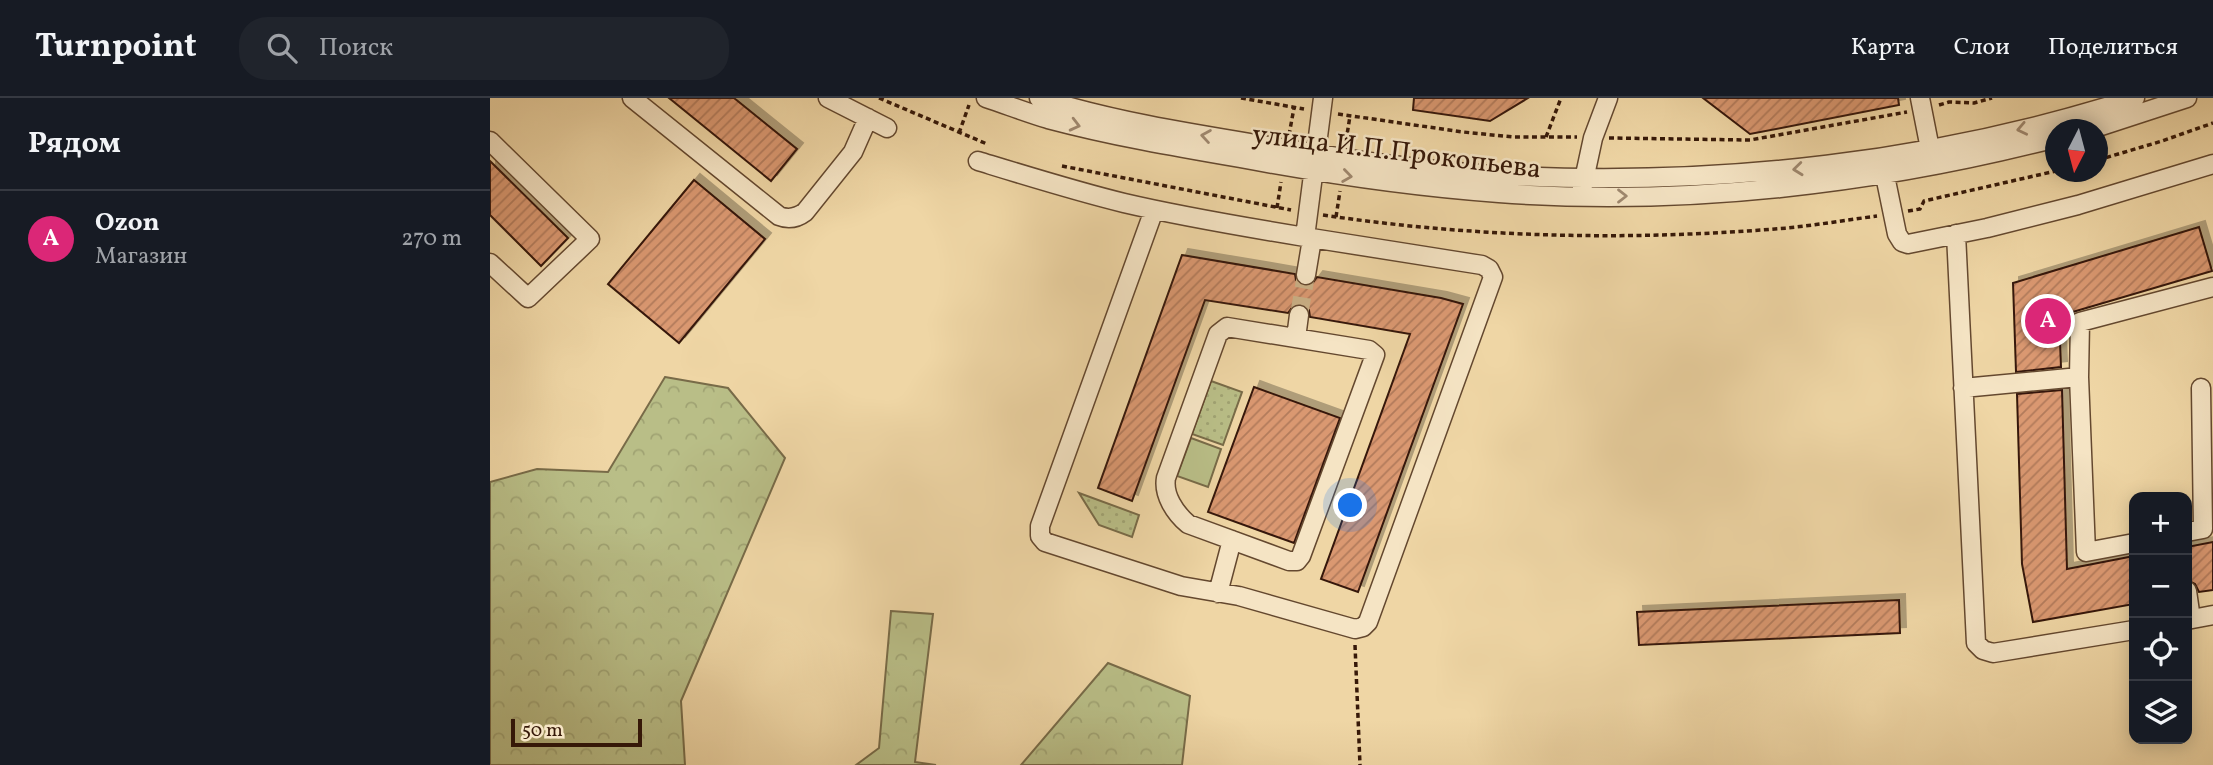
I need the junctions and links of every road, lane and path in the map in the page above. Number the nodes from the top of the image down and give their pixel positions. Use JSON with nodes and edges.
{"nodes":[{"id":1,"x":632,"y":98,"type":"edge"},
{"id":2,"x":828,"y":98,"type":"edge"},
{"id":3,"x":879,"y":98,"type":"edge"},
{"id":4,"x":986,"y":98,"type":"edge"},
{"id":5,"x":1039,"y":98,"type":"edge"},
{"id":6,"x":1241,"y":98,"type":"edge"},
{"id":7,"x":1561,"y":98,"type":"edge"},
{"id":8,"x":1608,"y":98,"type":"edge"},
{"id":9,"x":1992,"y":98,"type":"edge"},
{"id":10,"x":2135,"y":98,"type":"edge"},
{"id":11,"x":2187,"y":98,"type":"edge"},
{"id":12,"x":969,"y":105,"type":"dead end"},
{"id":13,"x":1921,"y":105,"type":"edge"},
{"id":14,"x":1322,"y":107,"type":"edge"},
{"id":15,"x":1294,"y":108,"type":"junction"},
{"id":16,"x":1350,"y":116,"type":"junction"},
{"id":17,"x":868,"y":118,"type":"junction"},
{"id":18,"x":2213,"y":123,"type":"edge"},
{"id":19,"x":2108,"y":124,"type":"edge"},
{"id":20,"x":887,"y":128,"type":"dead end"},
{"id":21,"x":958,"y":133,"type":"junction"},
{"id":22,"x":1289,"y":137,"type":"dead end"},
{"id":23,"x":1546,"y":137,"type":"junction"},
{"id":24,"x":1584,"y":138,"type":"dead end"},
{"id":25,"x":1602,"y":138,"type":"dead end"},
{"id":26,"x":490,"y":141,"type":"edge"},
{"id":27,"x":2045,"y":141,"type":"edge"},
{"id":28,"x":989,"y":145,"type":"dead end"},
{"id":29,"x":1345,"y":148,"type":"dead end"},
{"id":30,"x":1931,"y":157,"type":"junction"},
{"id":31,"x":2108,"y":157,"type":"edge"},
{"id":32,"x":978,"y":161,"type":"dead end"},
{"id":33,"x":1314,"y":163,"type":"junction"},
{"id":34,"x":2213,"y":164,"type":"edge"},
{"id":35,"x":1059,"y":166,"type":"dead end"},
{"id":36,"x":1883,"y":167,"type":"junction"},
{"id":37,"x":2045,"y":174,"type":"edge"},
{"id":38,"x":1282,"y":176,"type":"dead end"},
{"id":39,"x":1340,"y":185,"type":"dead end"},
{"id":40,"x":1582,"y":188,"type":"junction"},
{"id":41,"x":1277,"y":208,"type":"junction"},
{"id":42,"x":1154,"y":210,"type":"junction"},
{"id":43,"x":1300,"y":212,"type":"dead end"},
{"id":44,"x":1897,"y":213,"type":"dead end"},
{"id":45,"x":1316,"y":214,"type":"dead end"},
{"id":46,"x":1881,"y":216,"type":"dead end"},
{"id":47,"x":1336,"y":217,"type":"junction"},
{"id":48,"x":1956,"y":234,"type":"junction"},
{"id":49,"x":1308,"y":238,"type":"junction"},
{"id":50,"x":490,"y":263,"type":"edge"},
{"id":51,"x":1306,"y":275,"type":"tunnel mouth"},
{"id":52,"x":2213,"y":287,"type":"edge"},
{"id":53,"x":1299,"y":315,"type":"tunnel mouth"},
{"id":54,"x":1296,"y":338,"type":"junction"},
{"id":55,"x":2079,"y":377,"type":"junction"},
{"id":56,"x":1963,"y":388,"type":"junction"},
{"id":57,"x":2201,"y":388,"type":"dead end"},
{"id":58,"x":2192,"y":531,"type":"edge"},
{"id":59,"x":1232,"y":540,"type":"junction"},
{"id":60,"x":2129,"y":544,"type":"edge"},
{"id":61,"x":1218,"y":593,"type":"junction"},
{"id":62,"x":2213,"y":615,"type":"edge"},
{"id":63,"x":2192,"y":618,"type":"edge"},
{"id":64,"x":1355,"y":629,"type":"junction"},
{"id":65,"x":2129,"y":630,"type":"edge"},
{"id":66,"x":1360,"y":765,"type":"edge"}],
"edges":[{"from":1,"to":17,"type":"street"},
{"from":2,"to":17,"type":"street"},
{"from":3,"to":21,"type":"path"},
{"from":4,"to":33,"type":"street","name":"улица И.П.Прокопьева","one_way":true},
{"from":33,"to":5,"type":"street","name":"улица И.П.Прокопьева","one_way":true},
{"from":6,"to":15,"type":"path"},
{"from":7,"to":23,"type":"path"},
{"from":8,"to":40,"type":"street"},
{"from":9,"to":13,"type":"path"},
{"from":10,"to":30,"type":"street","name":"улица И.П.Прокопьева","one_way":true},
{"from":11,"to":19,"type":"street"},
{"from":12,"to":21,"type":"path"},
{"from":13,"to":25,"type":"path"},
{"from":13,"to":30,"type":"street"},
{"from":14,"to":15,"type":"path"},
{"from":14,"to":16,"type":"path"},
{"from":14,"to":33,"type":"street"},
{"from":15,"to":22,"type":"path"},
{"from":16,"to":23,"type":"path"},
{"from":16,"to":29,"type":"path"},
{"from":17,"to":20,"type":"street"},
{"from":18,"to":31,"type":"path"},
{"from":21,"to":28,"type":"path"},
{"from":23,"to":24,"type":"path"},
{"from":26,"to":50,"type":"street"},
{"from":27,"to":30,"type":"street","name":"улица И.П.Прокопьева"},
{"from":30,"to":36,"type":"street","name":"улица И.П.Прокопьева"},
{"from":32,"to":42,"type":"street"},
{"from":33,"to":40,"type":"street","name":"улица И.П.Прокопьева"},
{"from":33,"to":49,"type":"street"},
{"from":34,"to":48,"type":"street"},
{"from":35,"to":41,"type":"path"},
{"from":36,"to":40,"type":"street","name":"улица И.П.Прокопьева"},
{"from":36,"to":48,"type":"street"},
{"from":37,"to":44,"type":"path"},
{"from":38,"to":41,"type":"path"},
{"from":39,"to":47,"type":"path"},
{"from":41,"to":43,"type":"path"},
{"from":42,"to":49,"type":"street"},
{"from":42,"to":61,"type":"street"},
{"from":45,"to":47,"type":"path"},
{"from":46,"to":47,"type":"path"},
{"from":48,"to":56,"type":"street"},
{"from":49,"to":51,"type":"street"},
{"from":49,"to":64,"type":"street"},
{"from":52,"to":55,"type":"street"},
{"from":53,"to":54,"type":"street"},
{"from":54,"to":59,"type":"street"},
{"from":54,"to":59,"type":"street"},
{"from":55,"to":56,"type":"street"},
{"from":55,"to":60,"type":"street"},
{"from":56,"to":65,"type":"street"},
{"from":57,"to":58,"type":"street"},
{"from":59,"to":61,"type":"street"},
{"from":61,"to":64,"type":"street"},
{"from":62,"to":63,"type":"street"},
{"from":64,"to":66,"type":"path"}]}
